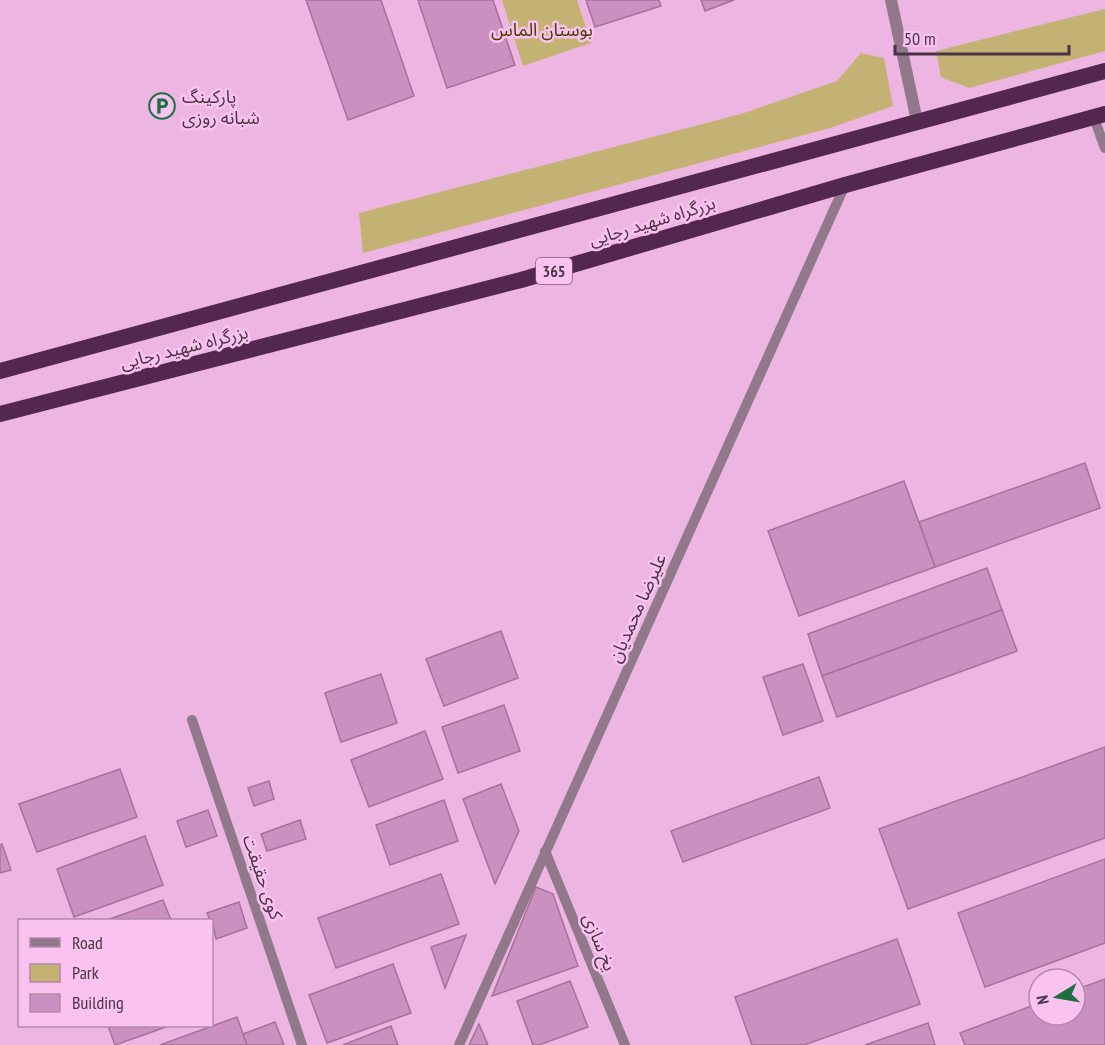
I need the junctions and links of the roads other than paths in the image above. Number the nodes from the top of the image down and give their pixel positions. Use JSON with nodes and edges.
{"nodes":[{"id":1,"x":891,"y":0,"type":"edge"},
{"id":2,"x":1105,"y":71,"type":"edge"},
{"id":3,"x":1100,"y":116,"type":"edge"},
{"id":4,"x":916,"y":121,"type":"junction"},
{"id":5,"x":1105,"y":148,"type":"edge"},
{"id":6,"x":845,"y":184,"type":"junction"},
{"id":7,"x":0,"y":371,"type":"edge"},
{"id":8,"x":0,"y":414,"type":"edge"},
{"id":9,"x":192,"y":720,"type":"dead end"},
{"id":10,"x":546,"y":851,"type":"junction"},
{"id":11,"x":302,"y":1045,"type":"edge"},
{"id":12,"x":459,"y":1045,"type":"edge"},
{"id":13,"x":625,"y":1045,"type":"edge"}],
"edges":[{"from":1,"to":4,"type":"street"},
{"from":2,"to":4,"type":"highway","name":"بزرگراه شهید رجایی"},
{"from":3,"to":5,"type":"lane"},
{"from":3,"to":6,"type":"highway","name":"بزرگراه شهید رجایی","number":"365"},
{"from":4,"to":7,"type":"highway","name":"بزرگراه شهید رجایی"},
{"from":6,"to":8,"type":"highway","name":"بزرگراه شهید رجایی","number":"365"},
{"from":6,"to":10,"type":"lane","name":"علیرضا محمدیان"},
{"from":9,"to":11,"type":"lane","name":"کوی حقیقت"},
{"from":10,"to":12,"type":"lane","name":"علیرضا محمدیان"},
{"from":10,"to":13,"type":"lane","name":"یخ سازی"}]}
